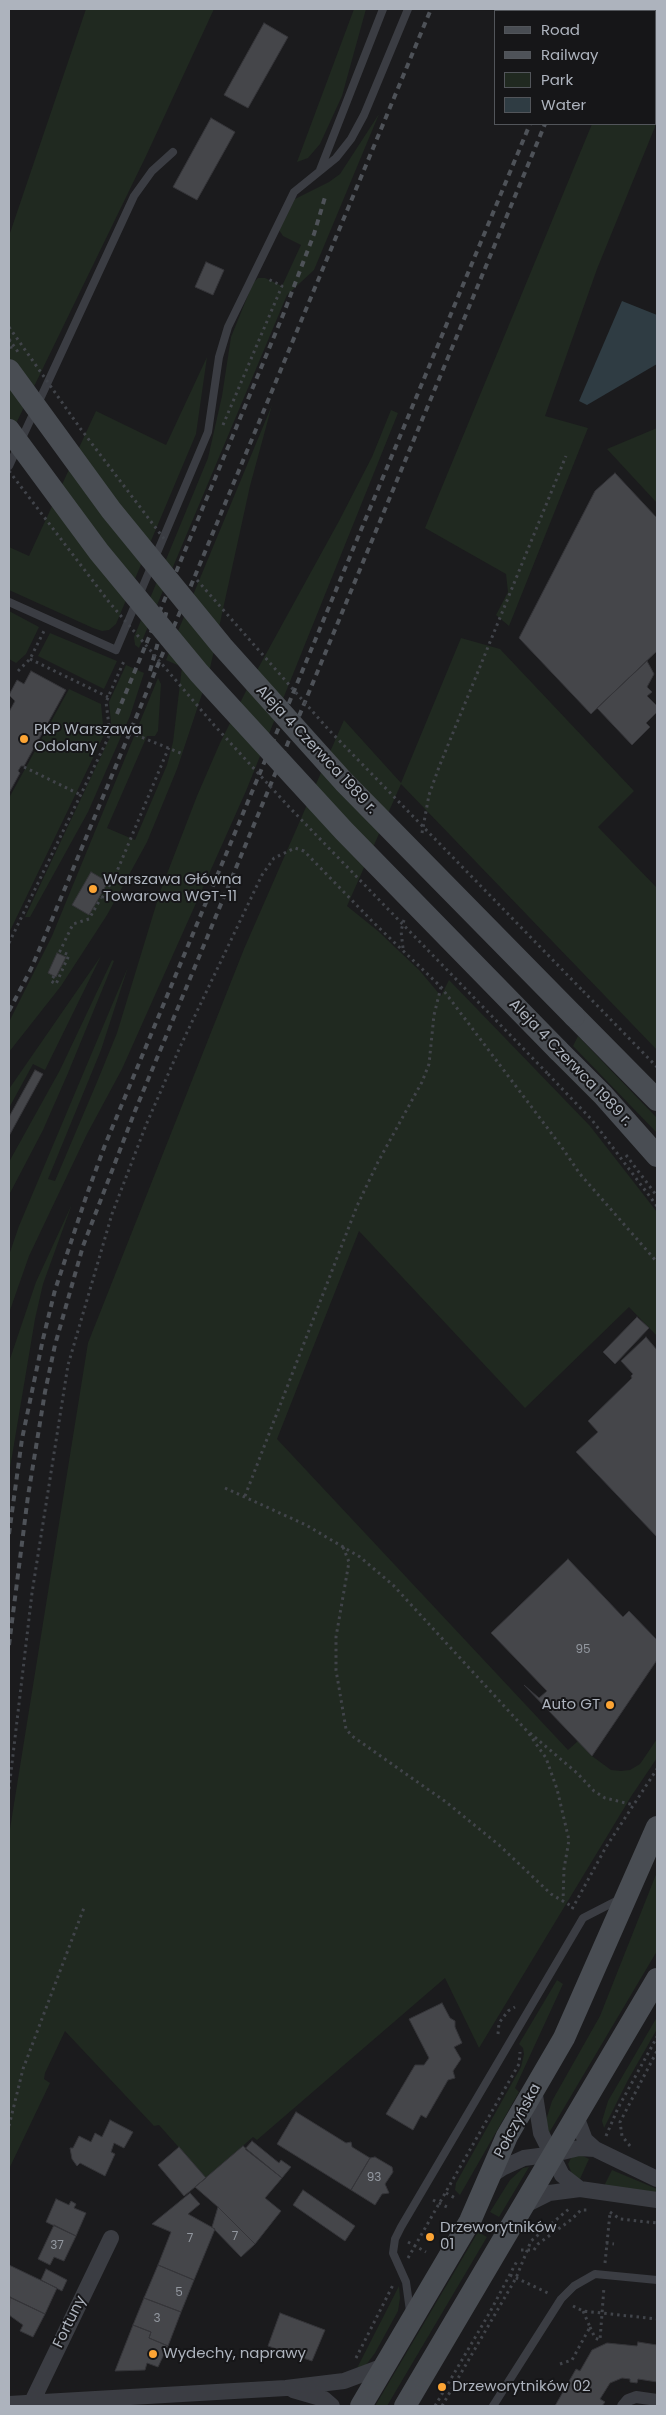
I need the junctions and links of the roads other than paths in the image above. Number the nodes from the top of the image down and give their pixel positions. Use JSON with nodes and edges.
{"nodes":[{"id":1,"x":383,"y":9,"type":"edge"},
{"id":2,"x":408,"y":9,"type":"edge"},
{"id":3,"x":173,"y":152,"type":"dead end"},
{"id":4,"x":320,"y":170,"type":"junction"},
{"id":5,"x":14,"y":362,"type":"edge"},
{"id":6,"x":9,"y":430,"type":"edge"},
{"id":7,"x":9,"y":466,"type":"edge"},
{"id":8,"x":9,"y":602,"type":"edge"},
{"id":9,"x":657,"y":1100,"type":"edge"},
{"id":10,"x":657,"y":1156,"type":"edge"},
{"id":11,"x":657,"y":1827,"type":"edge"},
{"id":12,"x":624,"y":1897,"type":"junction"},
{"id":13,"x":657,"y":1979,"type":"edge"},
{"id":14,"x":534,"y":2089,"type":"junction"},
{"id":15,"x":576,"y":2116,"type":"junction"},
{"id":16,"x":595,"y":2149,"type":"junction"},
{"id":17,"x":554,"y":2154,"type":"junction"},
{"id":18,"x":490,"y":2176,"type":"junction"},
{"id":19,"x":657,"y":2179,"type":"edge"},
{"id":20,"x":580,"y":2189,"type":"junction"},
{"id":21,"x":657,"y":2200,"type":"edge"},
{"id":22,"x":523,"y":2206,"type":"junction"},
{"id":23,"x":110,"y":2238,"type":"dead end"},
{"id":24,"x":657,"y":2280,"type":"edge"},
{"id":25,"x":411,"y":2321,"type":"junction"},
{"id":26,"x":384,"y":2366,"type":"junction"},
{"id":27,"x":286,"y":2388,"type":"junction"},
{"id":28,"x":657,"y":2400,"type":"edge"},
{"id":29,"x":9,"y":2404,"type":"edge"},
{"id":30,"x":31,"y":2404,"type":"edge"},
{"id":31,"x":332,"y":2406,"type":"edge"},
{"id":32,"x":361,"y":2406,"type":"edge"},
{"id":33,"x":405,"y":2406,"type":"edge"},
{"id":34,"x":493,"y":2406,"type":"edge"},
{"id":35,"x":623,"y":2406,"type":"edge"}],
"edges":[{"from":1,"to":4,"type":"lane"},
{"from":2,"to":4,"type":"lane"},
{"from":3,"to":7,"type":"lane"},
{"from":4,"to":8,"type":"lane"},
{"from":5,"to":9,"type":"main road","name":"Aleja 4 Czerwca 1989 r.","bridge":true},
{"from":6,"to":10,"type":"main road","name":"Aleja 4 Czerwca 1989 r.","bridge":true},
{"from":11,"to":12,"type":"main road","name":"Połczyńska"},
{"from":12,"to":14,"type":"main road","name":"Połczyńska"},
{"from":12,"to":25,"type":"lane"},
{"from":13,"to":15,"type":"main road"},
{"from":14,"to":17,"type":"street"},
{"from":14,"to":18,"type":"main road","name":"Połczyńska"},
{"from":15,"to":16,"type":"street"},
{"from":15,"to":17,"type":"main road"},
{"from":16,"to":17,"type":"street"},
{"from":16,"to":19,"type":"street"},
{"from":17,"to":18,"type":"street"},
{"from":17,"to":20,"type":"street"},
{"from":17,"to":22,"type":"main road"},
{"from":18,"to":25,"type":"main road","name":"Połczyńska"},
{"from":20,"to":21,"type":"street"},
{"from":20,"to":22,"type":"street"},
{"from":22,"to":33,"type":"main road"},
{"from":23,"to":30,"type":"street","name":"Fortuny"},
{"from":24,"to":34,"type":"lane"},
{"from":25,"to":26,"type":"main road","name":"Połczyńska"},
{"from":26,"to":27,"type":"street"},
{"from":26,"to":32,"type":"main road","name":"Połczyńska"},
{"from":27,"to":30,"type":"street"},
{"from":27,"to":31,"type":"street"},
{"from":28,"to":35,"type":"street"},
{"from":29,"to":30,"type":"street"}]}
